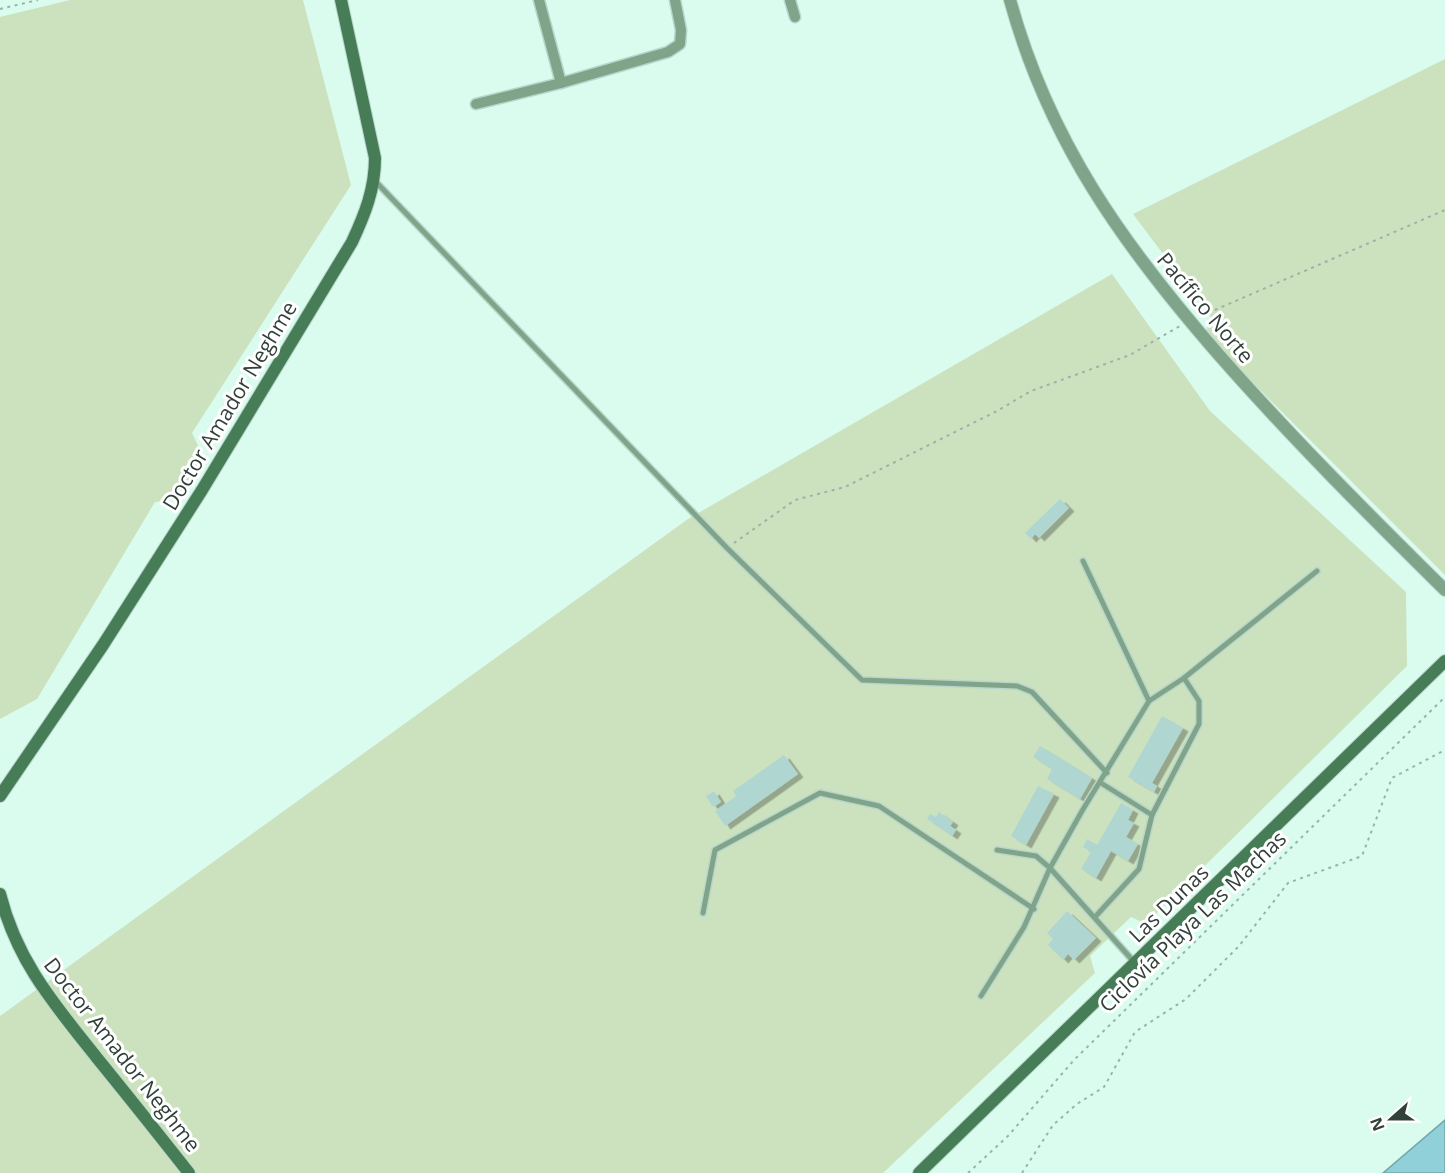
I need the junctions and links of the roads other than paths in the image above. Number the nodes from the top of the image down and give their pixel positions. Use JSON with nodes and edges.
{"nodes":[{"id":1,"x":341,"y":0,"type":"edge"},
{"id":2,"x":539,"y":0,"type":"edge"},
{"id":3,"x":675,"y":0,"type":"edge"},
{"id":4,"x":790,"y":0,"type":"edge"},
{"id":5,"x":1010,"y":0,"type":"edge"},
{"id":6,"x":795,"y":17,"type":"dead end"},
{"id":7,"x":561,"y":83,"type":"junction"},
{"id":8,"x":476,"y":104,"type":"dead end"},
{"id":9,"x":375,"y":181,"type":"junction"},
{"id":10,"x":1083,"y":561,"type":"dead end"},
{"id":11,"x":1317,"y":571,"type":"dead end"},
{"id":12,"x":1445,"y":590,"type":"edge"},
{"id":13,"x":1445,"y":661,"type":"edge"},
{"id":14,"x":1184,"y":678,"type":"junction"},
{"id":15,"x":1149,"y":701,"type":"junction"},
{"id":16,"x":1107,"y":773,"type":"junction"},
{"id":17,"x":1101,"y":783,"type":"junction"},
{"id":18,"x":0,"y":796,"type":"edge"},
{"id":19,"x":1152,"y":815,"type":"junction"},
{"id":20,"x":998,"y":850,"type":"dead end"},
{"id":21,"x":1050,"y":868,"type":"junction"},
{"id":22,"x":0,"y":894,"type":"edge"},
{"id":23,"x":1034,"y":909,"type":"junction"},
{"id":24,"x":703,"y":913,"type":"dead end"},
{"id":25,"x":1095,"y":917,"type":"junction"},
{"id":26,"x":1136,"y":964,"type":"junction"},
{"id":27,"x":981,"y":996,"type":"dead end"},
{"id":28,"x":189,"y":1173,"type":"edge"},
{"id":29,"x":919,"y":1173,"type":"edge"}],
"edges":[{"from":1,"to":9,"type":"main road","name":"Doctor Amador Neghme"},
{"from":2,"to":7,"type":"street"},
{"from":3,"to":7,"type":"street"},
{"from":4,"to":6,"type":"street"},
{"from":5,"to":12,"type":"street","name":"Pacífico Norte"},
{"from":7,"to":8,"type":"street"},
{"from":9,"to":16,"type":"lane"},
{"from":9,"to":18,"type":"main road","name":"Doctor Amador Neghme"},
{"from":10,"to":15,"type":"lane"},
{"from":11,"to":14,"type":"lane"},
{"from":13,"to":26,"type":"main road","name":"Las Dunas"},
{"from":14,"to":15,"type":"lane"},
{"from":14,"to":19,"type":"lane"},
{"from":15,"to":16,"type":"lane"},
{"from":16,"to":17,"type":"lane"},
{"from":17,"to":19,"type":"lane"},
{"from":17,"to":21,"type":"lane"},
{"from":19,"to":25,"type":"lane"},
{"from":20,"to":21,"type":"lane"},
{"from":21,"to":23,"type":"lane"},
{"from":21,"to":25,"type":"lane"},
{"from":22,"to":28,"type":"main road","name":"Doctor Amador Neghme"},
{"from":23,"to":24,"type":"lane"},
{"from":23,"to":27,"type":"lane"},
{"from":25,"to":26,"type":"lane"},
{"from":26,"to":29,"type":"main road","name":"Las Dunas"}]}
